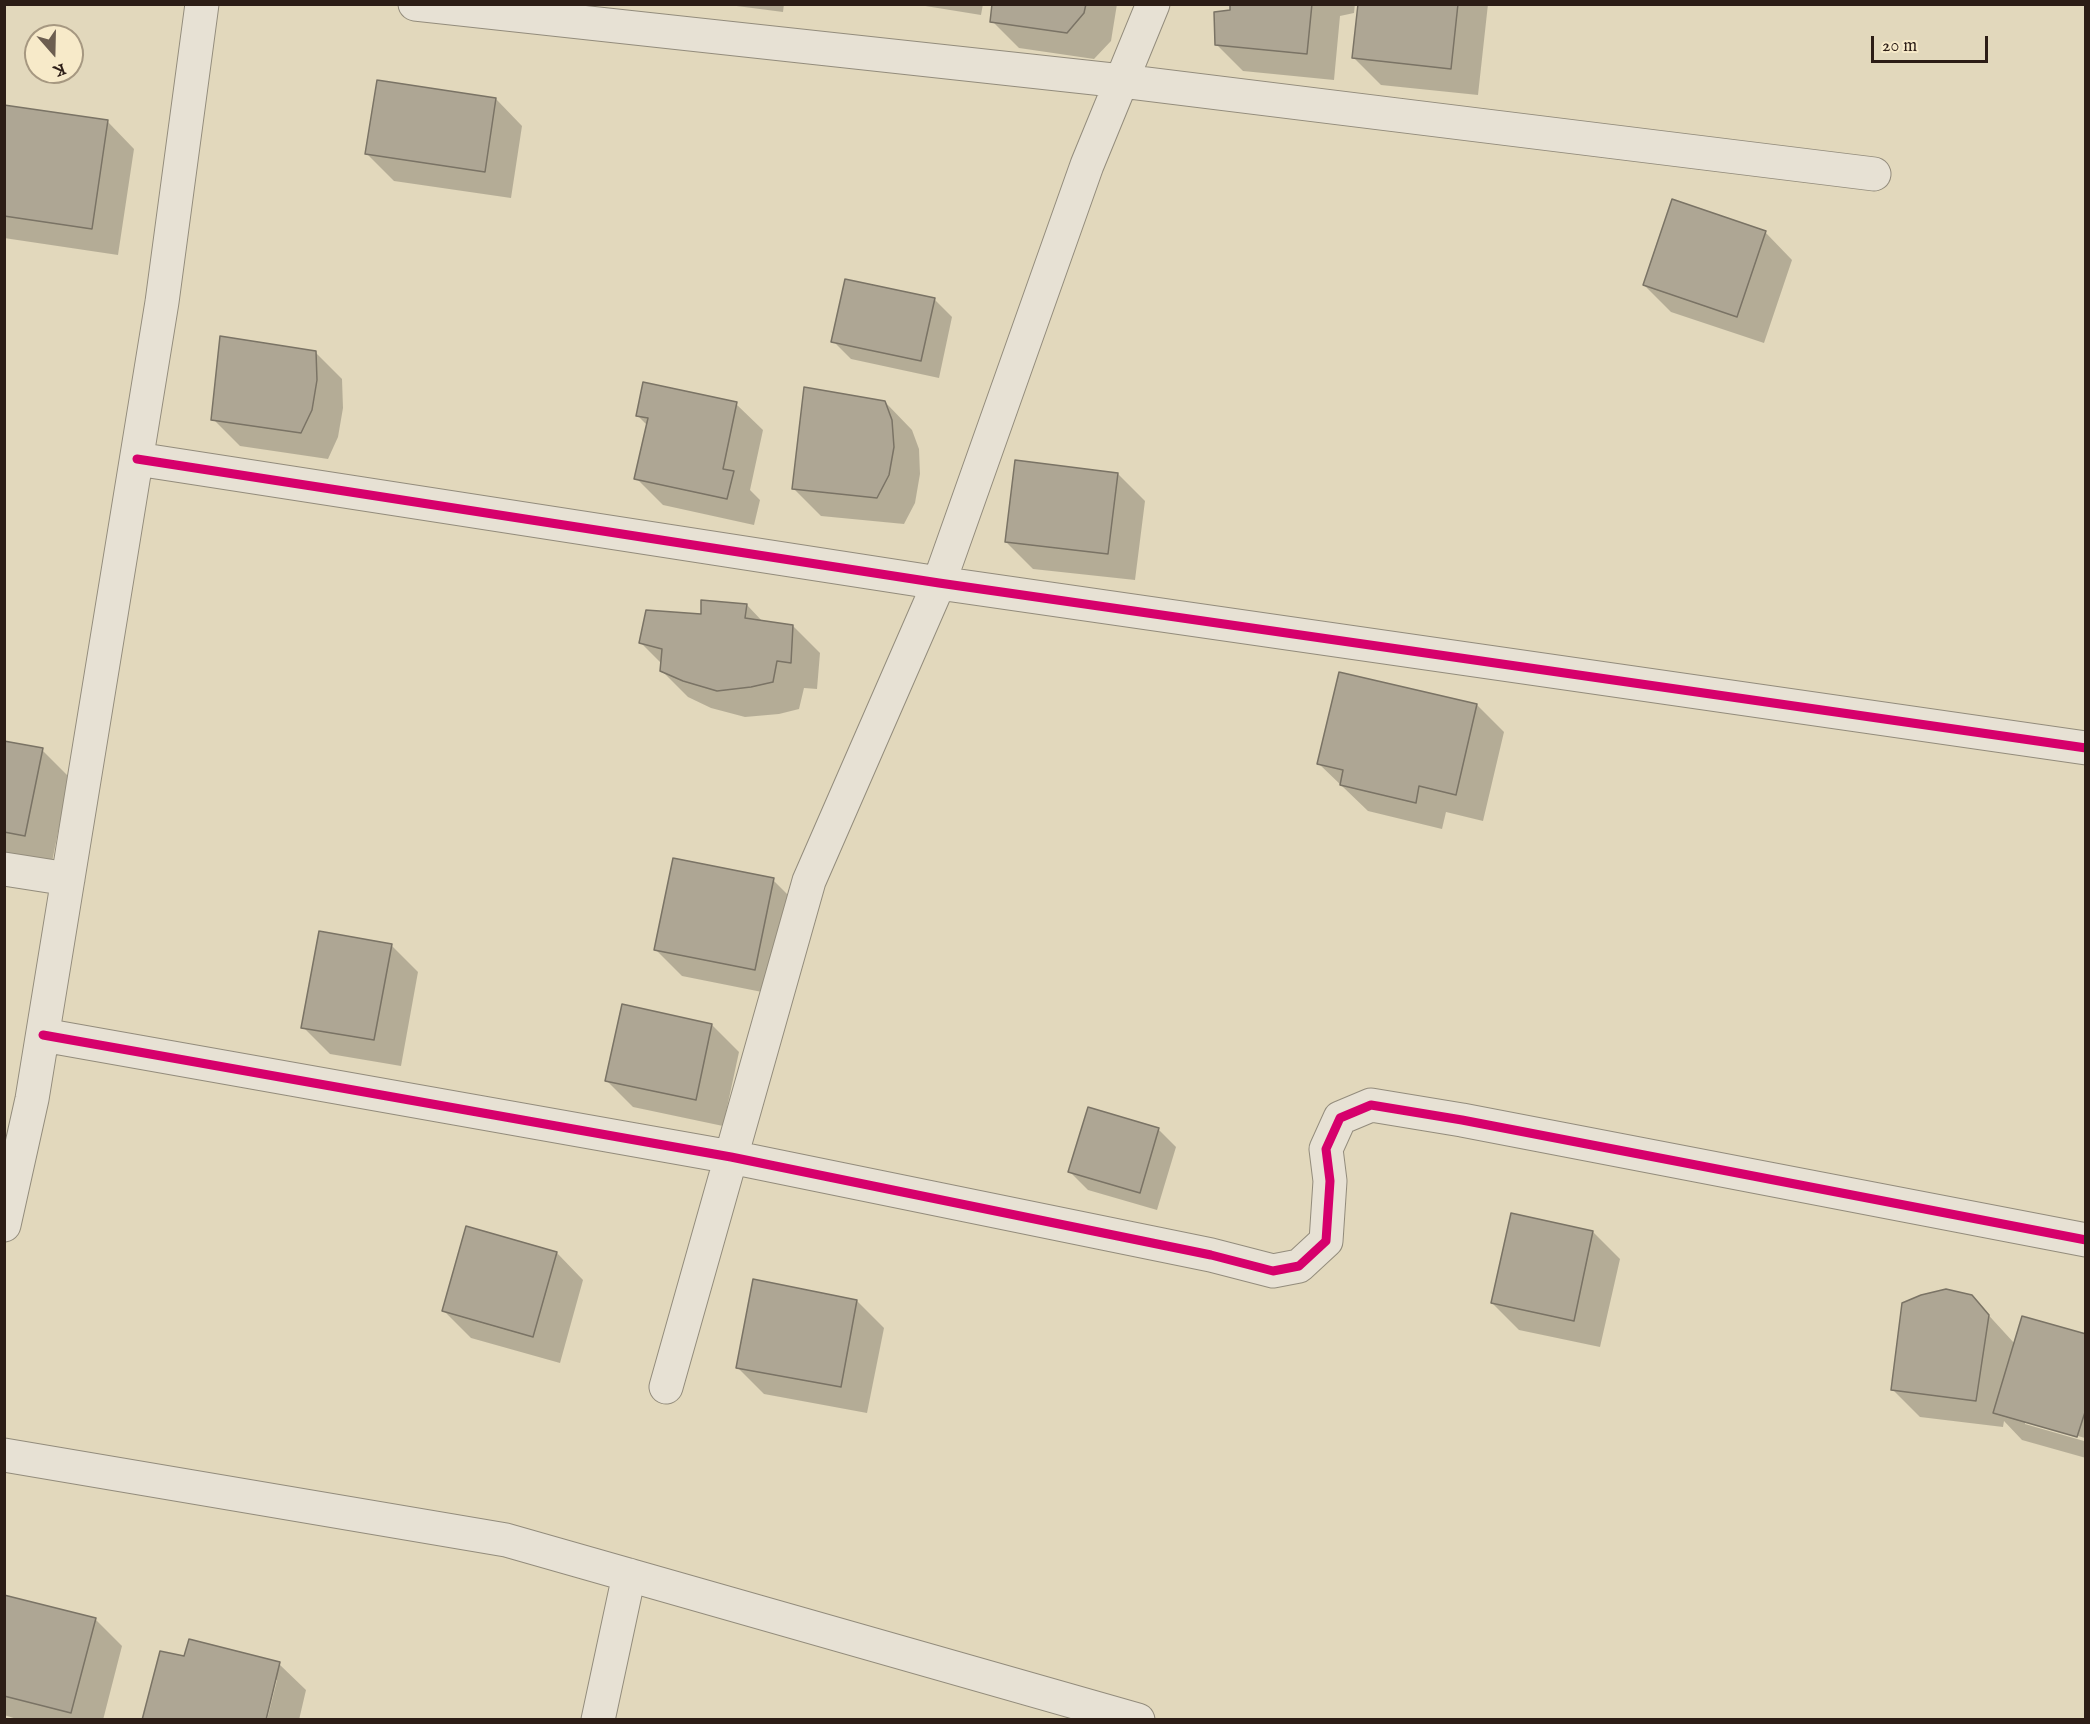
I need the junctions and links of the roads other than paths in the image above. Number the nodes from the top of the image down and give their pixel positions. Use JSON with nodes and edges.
{"nodes":[{"id":1,"x":202,"y":4,"type":"edge"},
{"id":2,"x":415,"y":4,"type":"edge"},
{"id":3,"x":1153,"y":4,"type":"edge"},
{"id":4,"x":1122,"y":81,"type":"junction"},
{"id":5,"x":1874,"y":174,"type":"dead end"},
{"id":6,"x":137,"y":459,"type":"junction"},
{"id":7,"x":939,"y":583,"type":"junction"},
{"id":8,"x":2085,"y":748,"type":"edge"},
{"id":9,"x":4,"y":869,"type":"edge"},
{"id":10,"x":68,"y":879,"type":"junction"},
{"id":11,"x":43,"y":1035,"type":"junction"},
{"id":12,"x":731,"y":1157,"type":"junction"},
{"id":13,"x":4,"y":1225,"type":"edge"},
{"id":14,"x":2085,"y":1240,"type":"edge"},
{"id":15,"x":666,"y":1387,"type":"dead end"},
{"id":16,"x":4,"y":1455,"type":"edge"},
{"id":17,"x":629,"y":1575,"type":"junction"},
{"id":18,"x":598,"y":1719,"type":"edge"},
{"id":19,"x":1138,"y":1719,"type":"edge"}],
"edges":[{"from":1,"to":6,"type":"street"},
{"from":2,"to":4,"type":"street"},
{"from":3,"to":4,"type":"street"},
{"from":4,"to":5,"type":"street"},
{"from":4,"to":7,"type":"street"},
{"from":6,"to":7,"type":"street"},
{"from":6,"to":10,"type":"street"},
{"from":7,"to":8,"type":"street"},
{"from":7,"to":12,"type":"street"},
{"from":9,"to":10,"type":"street"},
{"from":10,"to":11,"type":"street"},
{"from":11,"to":12,"type":"street"},
{"from":11,"to":13,"type":"street"},
{"from":12,"to":14,"type":"street"},
{"from":12,"to":15,"type":"street"},
{"from":16,"to":17,"type":"street"},
{"from":17,"to":18,"type":"street"},
{"from":17,"to":19,"type":"street"}]}
